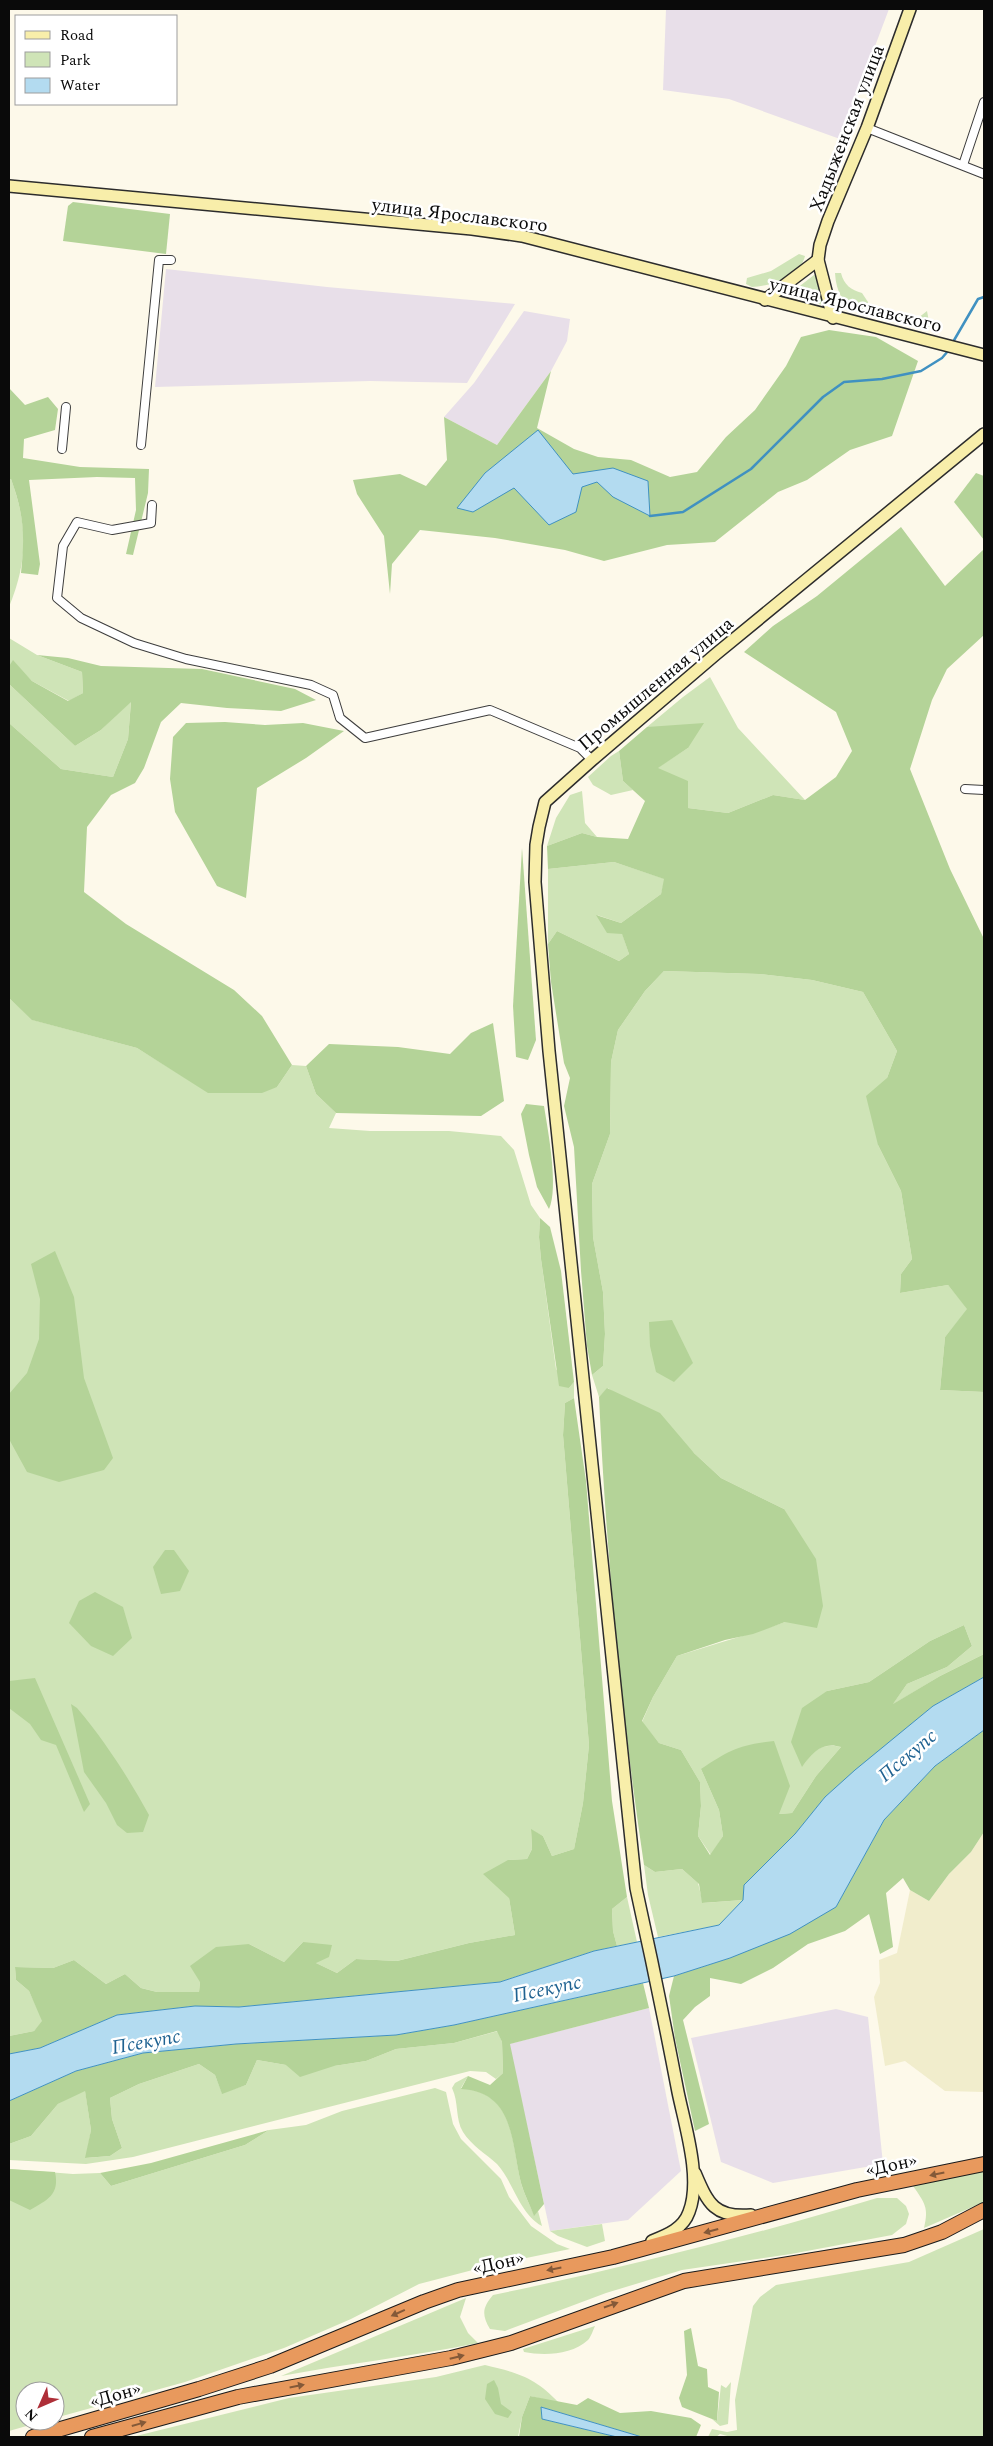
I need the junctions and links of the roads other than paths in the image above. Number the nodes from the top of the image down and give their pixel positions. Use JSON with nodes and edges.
{"nodes":[{"id":1,"x":910,"y":9,"type":"edge"},
{"id":2,"x":984,"y":102,"type":"edge"},
{"id":3,"x":867,"y":128,"type":"junction"},
{"id":4,"x":963,"y":165,"type":"junction"},
{"id":5,"x":984,"y":174,"type":"edge"},
{"id":6,"x":9,"y":186,"type":"edge"},
{"id":7,"x":171,"y":260,"type":"dead end"},
{"id":8,"x":818,"y":260,"type":"junction"},
{"id":9,"x":765,"y":300,"type":"junction"},
{"id":10,"x":833,"y":318,"type":"junction"},
{"id":11,"x":984,"y":355,"type":"edge"},
{"id":12,"x":66,"y":407,"type":"dead end"},
{"id":13,"x":984,"y":434,"type":"edge"},
{"id":14,"x":141,"y":445,"type":"dead end"},
{"id":15,"x":62,"y":449,"type":"dead end"},
{"id":16,"x":152,"y":505,"type":"dead end"},
{"id":17,"x":592,"y":760,"type":"junction"},
{"id":18,"x":966,"y":790,"type":"dead end"},
{"id":19,"x":984,"y":790,"type":"edge"},
{"id":20,"x":984,"y":2164,"type":"edge"},
{"id":21,"x":693,"y":2169,"type":"junction"},
{"id":22,"x":984,"y":2210,"type":"edge"},
{"id":23,"x":786,"y":2212,"type":"junction"},
{"id":24,"x":613,"y":2258,"type":"junction"},
{"id":25,"x":33,"y":2437,"type":"edge"},
{"id":26,"x":92,"y":2437,"type":"edge"}],
"edges":[{"from":1,"to":3,"type":"main road","name":"Хадыженская улица"},
{"from":2,"to":4,"type":"street"},
{"from":3,"to":4,"type":"street"},
{"from":3,"to":8,"type":"main road","name":"Хадыженская улица"},
{"from":4,"to":5,"type":"street"},
{"from":6,"to":9,"type":"main road","name":"улица Ярославского"},
{"from":7,"to":14,"type":"street"},
{"from":8,"to":9,"type":"main road"},
{"from":8,"to":10,"type":"main road","name":"Хадыженская улица"},
{"from":9,"to":10,"type":"main road","name":"улица Ярославского"},
{"from":10,"to":11,"type":"main road","name":"улица Ярославского"},
{"from":12,"to":15,"type":"street"},
{"from":13,"to":17,"type":"main road","name":"Промышленная улица"},
{"from":16,"to":17,"type":"street"},
{"from":17,"to":21,"type":"main road","name":"Промышленная улица"},
{"from":18,"to":19,"type":"street"},
{"from":20,"to":23,"type":"highway","name":"«Дон»","one_way":true},
{"from":21,"to":23,"type":"main road"},
{"from":21,"to":24,"type":"main road"},
{"from":26,"to":22,"type":"highway","name":"«Дон»","one_way":true},
{"from":23,"to":24,"type":"highway","name":"«Дон»","one_way":true},
{"from":24,"to":25,"type":"highway","name":"«Дон»","one_way":true}]}
